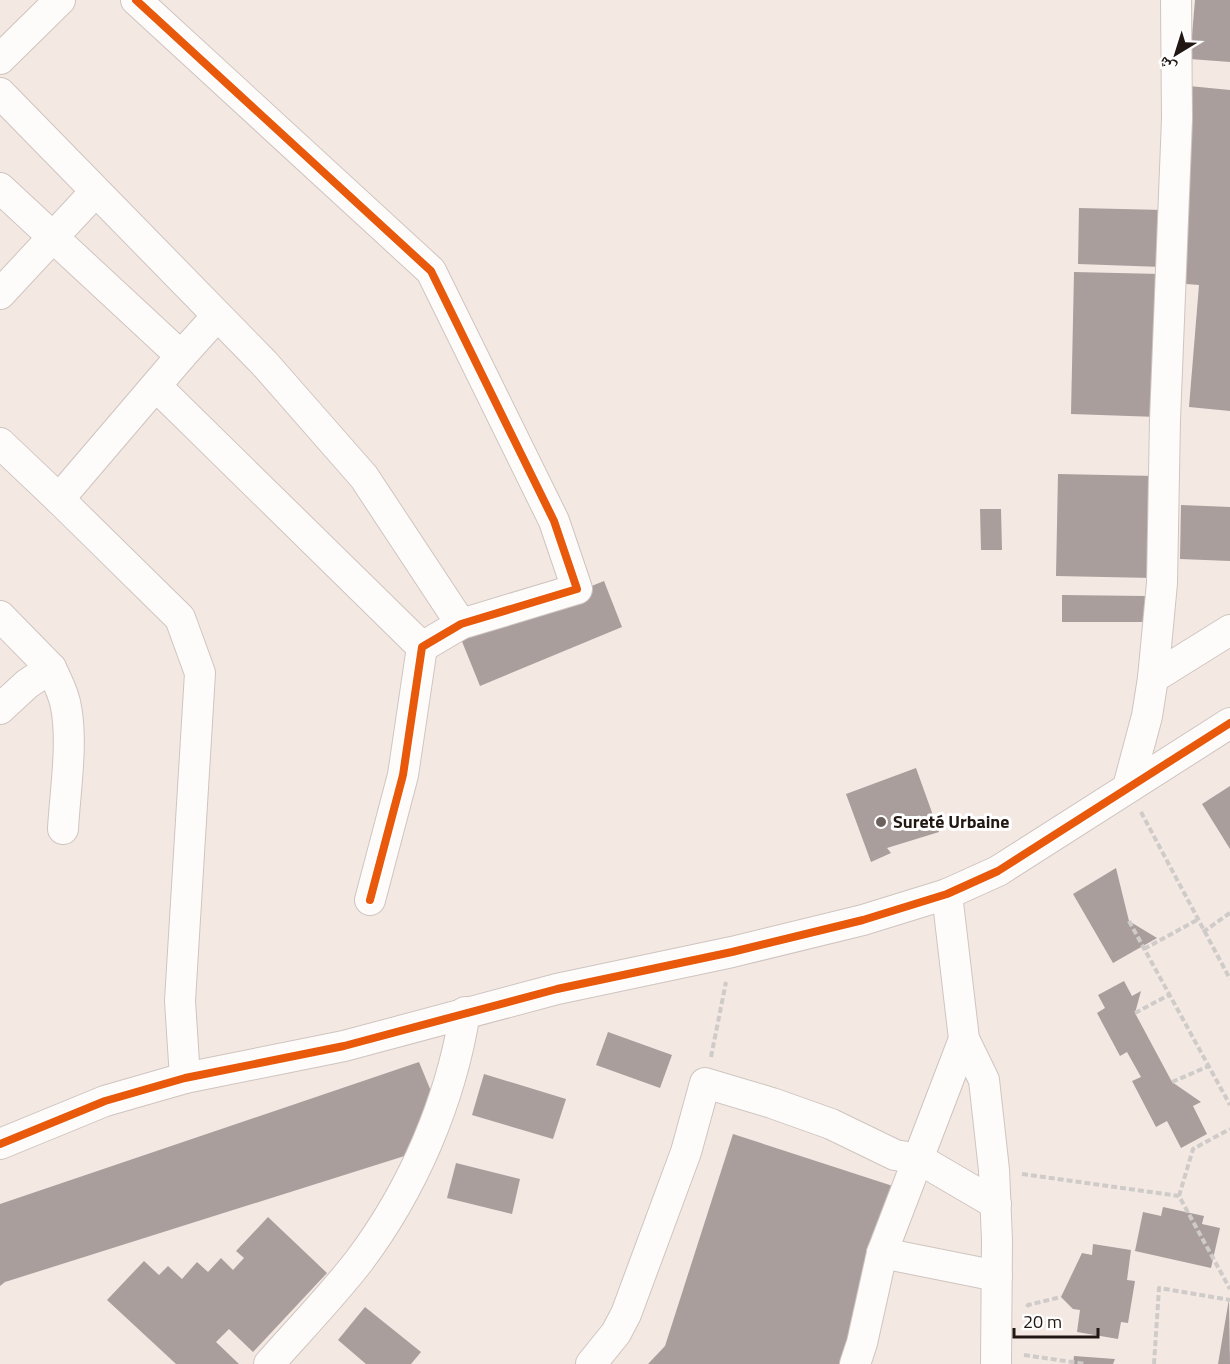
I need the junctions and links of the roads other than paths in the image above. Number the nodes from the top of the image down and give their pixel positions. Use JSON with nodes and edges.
{"nodes":[{"id":1,"x":60,"y":0,"type":"edge"},
{"id":2,"x":136,"y":0,"type":"edge"},
{"id":3,"x":1176,"y":0,"type":"edge"},
{"id":4,"x":0,"y":59,"type":"edge"},
{"id":5,"x":0,"y":93,"type":"edge"},
{"id":6,"x":0,"y":188,"type":"edge"},
{"id":7,"x":95,"y":192,"type":"junction"},
{"id":8,"x":52,"y":238,"type":"junction"},
{"id":9,"x":0,"y":294,"type":"edge"},
{"id":10,"x":217,"y":316,"type":"junction"},
{"id":11,"x":181,"y":356,"type":"junction"},
{"id":12,"x":156,"y":386,"type":"junction"},
{"id":13,"x":0,"y":443,"type":"edge"},
{"id":14,"x":59,"y":499,"type":"junction"},
{"id":15,"x":0,"y":616,"type":"edge"},
{"id":16,"x":461,"y":624,"type":"junction"},
{"id":17,"x":1230,"y":630,"type":"edge"},
{"id":18,"x":422,"y":647,"type":"junction"},
{"id":19,"x":51,"y":668,"type":"junction"},
{"id":20,"x":1153,"y":678,"type":"junction"},
{"id":21,"x":0,"y":709,"type":"edge"},
{"id":22,"x":1230,"y":723,"type":"edge"},
{"id":23,"x":1128,"y":787,"type":"junction"},
{"id":24,"x":63,"y":829,"type":"dead end"},
{"id":25,"x":947,"y":894,"type":"junction"},
{"id":26,"x":370,"y":900,"type":"dead end"},
{"id":27,"x":465,"y":1012,"type":"junction"},
{"id":28,"x":964,"y":1039,"type":"junction"},
{"id":29,"x":184,"y":1078,"type":"junction"},
{"id":30,"x":0,"y":1144,"type":"edge"},
{"id":31,"x":919,"y":1160,"type":"junction"},
{"id":32,"x":996,"y":1204,"type":"junction"},
{"id":33,"x":882,"y":1253,"type":"junction"},
{"id":34,"x":997,"y":1276,"type":"junction"},
{"id":35,"x":1009,"y":1354,"type":"edge"},
{"id":36,"x":269,"y":1364,"type":"edge"},
{"id":37,"x":591,"y":1364,"type":"edge"},
{"id":38,"x":855,"y":1364,"type":"edge"}],
"edges":[{"from":1,"to":4,"type":"street"},
{"from":2,"to":16,"type":"street"},
{"from":3,"to":20,"type":"street"},
{"from":5,"to":7,"type":"street"},
{"from":6,"to":8,"type":"street"},
{"from":7,"to":8,"type":"street"},
{"from":7,"to":10,"type":"street"},
{"from":8,"to":9,"type":"street"},
{"from":8,"to":11,"type":"street"},
{"from":10,"to":11,"type":"street"},
{"from":10,"to":16,"type":"street"},
{"from":11,"to":12,"type":"street"},
{"from":12,"to":14,"type":"street"},
{"from":12,"to":18,"type":"street"},
{"from":13,"to":14,"type":"street"},
{"from":14,"to":29,"type":"street"},
{"from":15,"to":19,"type":"street"},
{"from":16,"to":18,"type":"street"},
{"from":17,"to":20,"type":"street"},
{"from":18,"to":26,"type":"street"},
{"from":19,"to":21,"type":"street"},
{"from":19,"to":24,"type":"street"},
{"from":20,"to":23,"type":"street"},
{"from":22,"to":23,"type":"street"},
{"from":23,"to":25,"type":"street"},
{"from":25,"to":27,"type":"street"},
{"from":25,"to":28,"type":"street"},
{"from":27,"to":29,"type":"street"},
{"from":27,"to":36,"type":"street"},
{"from":28,"to":31,"type":"street"},
{"from":28,"to":32,"type":"street"},
{"from":29,"to":30,"type":"street"},
{"from":31,"to":32,"type":"street"},
{"from":31,"to":33,"type":"street"},
{"from":31,"to":37,"type":"street"},
{"from":32,"to":34,"type":"street"},
{"from":33,"to":34,"type":"street"},
{"from":33,"to":38,"type":"street"},
{"from":34,"to":35,"type":"street"}]}
